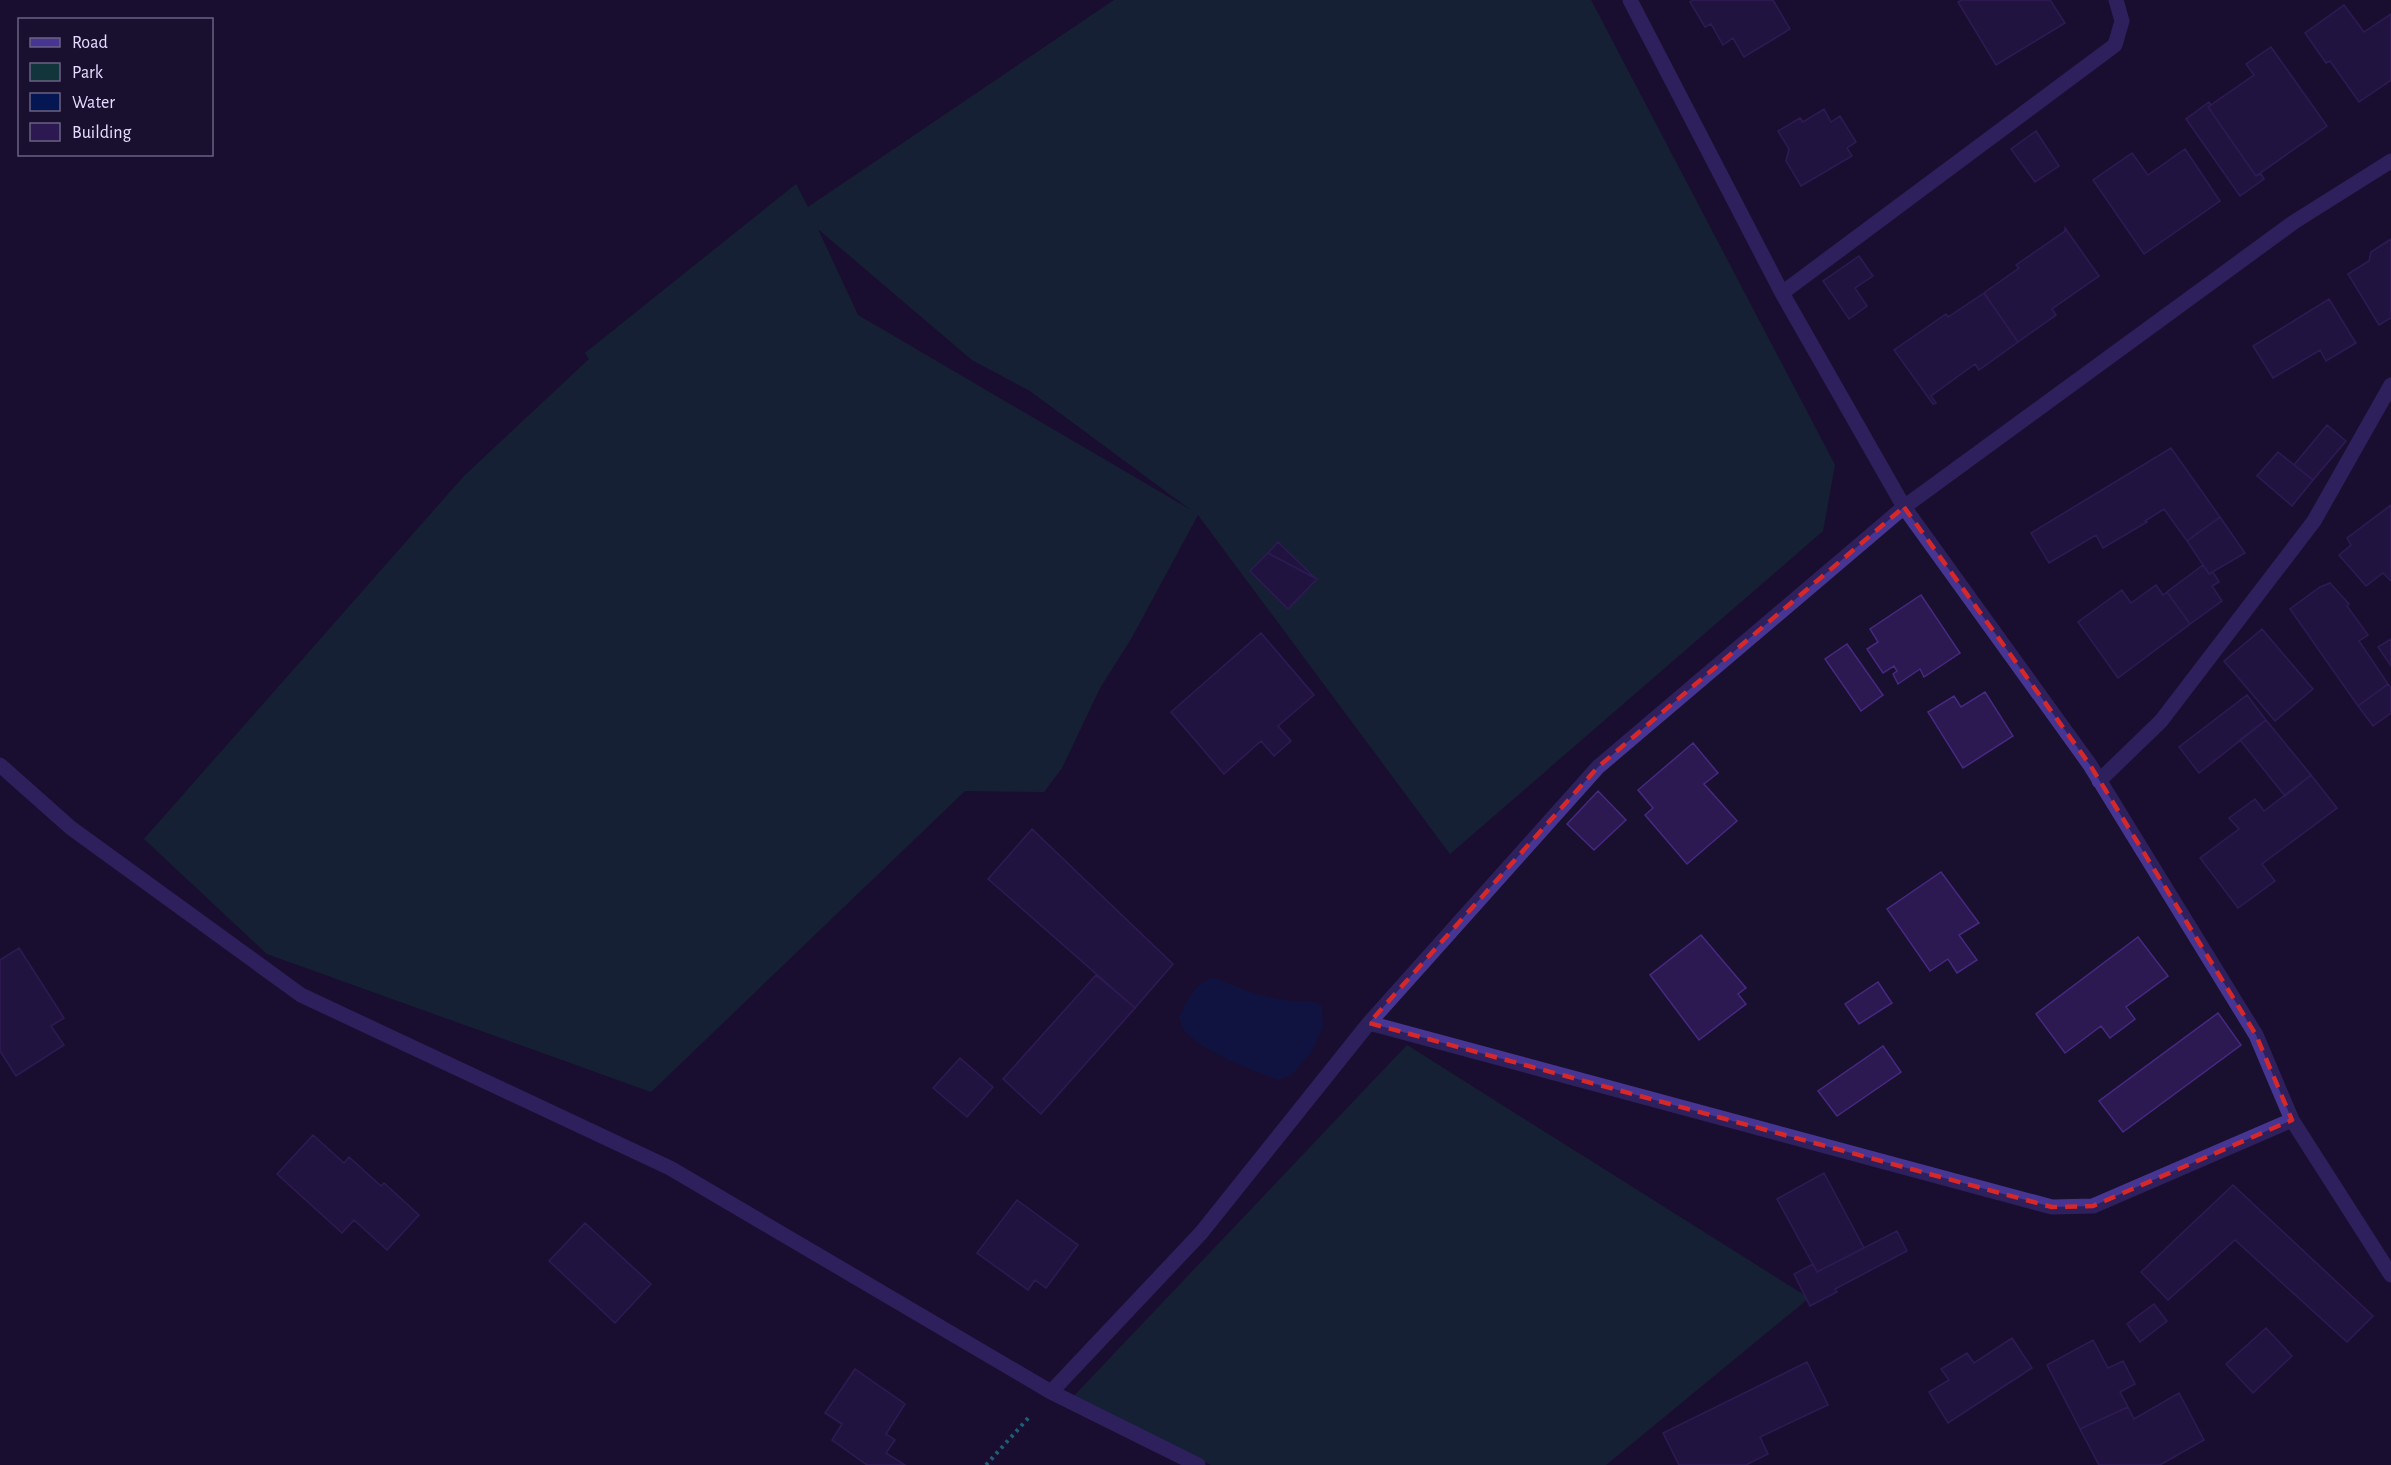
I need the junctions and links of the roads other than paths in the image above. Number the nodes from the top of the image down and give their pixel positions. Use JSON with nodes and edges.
{"nodes":[{"id":1,"x":1630,"y":0,"type":"edge"},
{"id":2,"x":2116,"y":0,"type":"edge"},
{"id":3,"x":2391,"y":161,"type":"edge"},
{"id":4,"x":1782,"y":293,"type":"junction"},
{"id":5,"x":2391,"y":385,"type":"edge"},
{"id":6,"x":1904,"y":507,"type":"junction"},
{"id":7,"x":0,"y":765,"type":"edge"},
{"id":8,"x":2099,"y":781,"type":"junction"},
{"id":9,"x":1369,"y":1023,"type":"junction"},
{"id":10,"x":2292,"y":1120,"type":"junction"},
{"id":11,"x":2391,"y":1275,"type":"edge"},
{"id":12,"x":1051,"y":1392,"type":"junction"},
{"id":13,"x":1198,"y":1465,"type":"edge"}],
"edges":[{"from":1,"to":4,"type":"street"},
{"from":2,"to":4,"type":"street"},
{"from":3,"to":6,"type":"street"},
{"from":4,"to":6,"type":"street"},
{"from":5,"to":8,"type":"street"},
{"from":6,"to":8,"type":"street"},
{"from":6,"to":9,"type":"street"},
{"from":7,"to":12,"type":"street"},
{"from":8,"to":10,"type":"street"},
{"from":9,"to":10,"type":"street"},
{"from":9,"to":12,"type":"street"},
{"from":10,"to":11,"type":"street"},
{"from":12,"to":13,"type":"street"}]}
